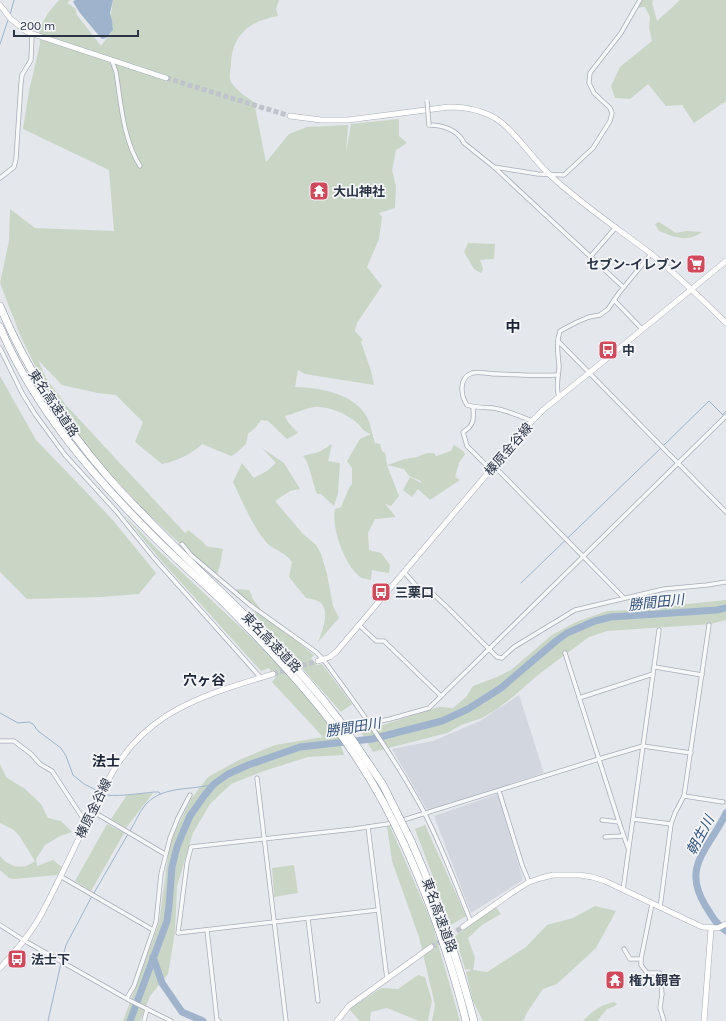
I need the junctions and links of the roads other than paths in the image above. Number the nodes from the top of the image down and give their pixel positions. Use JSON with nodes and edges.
{"nodes":[{"id":1,"x":640,"y":0,"type":"edge"},
{"id":2,"x":0,"y":5,"type":"edge"},
{"id":3,"x":32,"y":35,"type":"junction"},
{"id":4,"x":112,"y":61,"type":"junction"},
{"id":5,"x":166,"y":78,"type":"tunnel mouth"},
{"id":6,"x":427,"y":101,"type":"dead end"},
{"id":7,"x":290,"y":116,"type":"tunnel mouth"},
{"id":8,"x":140,"y":166,"type":"dead end"},
{"id":9,"x":494,"y":167,"type":"junction"},
{"id":10,"x":549,"y":175,"type":"junction"},
{"id":11,"x":0,"y":178,"type":"edge"},
{"id":12,"x":616,"y":227,"type":"junction"},
{"id":13,"x":651,"y":254,"type":"junction"},
{"id":14,"x":591,"y":256,"type":"junction"},
{"id":15,"x":726,"y":261,"type":"edge"},
{"id":16,"x":623,"y":287,"type":"junction"},
{"id":17,"x":692,"y":290,"type":"junction"},
{"id":18,"x":614,"y":300,"type":"junction"},
{"id":19,"x":0,"y":306,"type":"edge"},
{"id":20,"x":726,"y":324,"type":"edge"},
{"id":21,"x":0,"y":327,"type":"edge"},
{"id":22,"x":642,"y":329,"type":"junction"},
{"id":23,"x":558,"y":341,"type":"junction"},
{"id":24,"x":0,"y":348,"type":"edge"},
{"id":25,"x":589,"y":372,"type":"junction"},
{"id":26,"x":558,"y":375,"type":"junction"},
{"id":27,"x":559,"y":397,"type":"junction"},
{"id":28,"x":474,"y":407,"type":"junction"},
{"id":29,"x":726,"y":416,"type":"edge"},
{"id":30,"x":532,"y":421,"type":"junction"},
{"id":31,"x":678,"y":462,"type":"junction"},
{"id":32,"x":492,"y":467,"type":"junction"},
{"id":33,"x":726,"y":512,"type":"edge"},
{"id":34,"x":182,"y":544,"type":"dead end"},
{"id":35,"x":583,"y":556,"type":"junction"},
{"id":36,"x":404,"y":572,"type":"junction"},
{"id":37,"x":726,"y":582,"type":"edge"},
{"id":38,"x":624,"y":598,"type":"junction"},
{"id":39,"x":359,"y":625,"type":"junction"},
{"id":40,"x":709,"y":625,"type":"dead end"},
{"id":41,"x":659,"y":630,"type":"dead end"},
{"id":42,"x":489,"y":649,"type":"junction"},
{"id":43,"x":565,"y":653,"type":"dead end"},
{"id":44,"x":320,"y":660,"type":"junction"},
{"id":45,"x":655,"y":667,"type":"junction"},
{"id":46,"x":273,"y":674,"type":"tunnel mouth"},
{"id":47,"x":653,"y":674,"type":"junction"},
{"id":48,"x":702,"y":675,"type":"junction"},
{"id":49,"x":261,"y":678,"type":"junction"},
{"id":50,"x":441,"y":696,"type":"junction"},
{"id":51,"x":579,"y":698,"type":"junction"},
{"id":52,"x":370,"y":723,"type":"junction"},
{"id":53,"x":0,"y":741,"type":"edge"},
{"id":54,"x":644,"y":746,"type":"junction"},
{"id":55,"x":691,"y":753,"type":"junction"},
{"id":56,"x":599,"y":759,"type":"junction"},
{"id":57,"x":258,"y":778,"type":"dead end"},
{"id":58,"x":499,"y":791,"type":"junction"},
{"id":59,"x":190,"y":795,"type":"dead end"},
{"id":60,"x":684,"y":796,"type":"junction"},
{"id":61,"x":724,"y":802,"type":"dead end"},
{"id":62,"x":92,"y":811,"type":"junction"},
{"id":63,"x":424,"y":813,"type":"junction"},
{"id":64,"x":633,"y":819,"type":"junction"},
{"id":65,"x":602,"y":820,"type":"dead end"},
{"id":66,"x":618,"y":822,"type":"junction"},
{"id":67,"x":86,"y":823,"type":"junction"},
{"id":68,"x":671,"y":824,"type":"junction"},
{"id":69,"x":368,"y":827,"type":"junction"},
{"id":70,"x":623,"y":836,"type":"junction"},
{"id":71,"x":605,"y":837,"type":"dead end"},
{"id":72,"x":265,"y":839,"type":"junction"},
{"id":73,"x":408,"y":843,"type":"junction"},
{"id":74,"x":628,"y":849,"type":"junction"},
{"id":75,"x":165,"y":854,"type":"junction"},
{"id":76,"x":60,"y":876,"type":"junction"},
{"id":77,"x":529,"y":882,"type":"junction"},
{"id":78,"x":623,"y":890,"type":"junction"},
{"id":79,"x":652,"y":904,"type":"junction"},
{"id":80,"x":660,"y":908,"type":"junction"},
{"id":81,"x":378,"y":910,"type":"junction"},
{"id":82,"x":308,"y":918,"type":"junction"},
{"id":83,"x":274,"y":922,"type":"junction"},
{"id":84,"x":471,"y":922,"type":"junction"},
{"id":85,"x":725,"y":924,"type":"edge"},
{"id":86,"x":0,"y":925,"type":"edge"},
{"id":87,"x":463,"y":927,"type":"tunnel mouth"},
{"id":88,"x":711,"y":929,"type":"junction"},
{"id":89,"x":154,"y":930,"type":"junction"},
{"id":90,"x":207,"y":930,"type":"junction"},
{"id":91,"x":25,"y":941,"type":"junction"},
{"id":92,"x":431,"y":948,"type":"tunnel mouth"},
{"id":93,"x":624,"y":949,"type":"dead end"},
{"id":94,"x":641,"y":959,"type":"junction"},
{"id":95,"x":0,"y":968,"type":"edge"},
{"id":96,"x":387,"y":979,"type":"junction"},
{"id":97,"x":128,"y":999,"type":"junction"},
{"id":98,"x":318,"y":1001,"type":"dead end"},
{"id":99,"x":146,"y":1009,"type":"junction"},
{"id":100,"x":144,"y":1021,"type":"edge"},
{"id":101,"x":171,"y":1021,"type":"edge"},
{"id":102,"x":219,"y":1021,"type":"edge"},
{"id":103,"x":286,"y":1021,"type":"edge"},
{"id":104,"x":337,"y":1021,"type":"edge"},
{"id":105,"x":466,"y":1021,"type":"edge"},
{"id":106,"x":474,"y":1021,"type":"edge"},
{"id":107,"x":664,"y":1021,"type":"edge"},
{"id":108,"x":704,"y":1021,"type":"edge"}],
"edges":[{"from":1,"to":10,"type":"street"},
{"from":2,"to":3,"type":"street"},
{"from":3,"to":4,"type":"street"},
{"from":3,"to":11,"type":"street"},
{"from":4,"to":5,"type":"street"},
{"from":4,"to":8,"type":"street"},
{"from":6,"to":9,"type":"street","bridge":true},
{"from":7,"to":10,"type":"street"},
{"from":9,"to":10,"type":"street"},
{"from":9,"to":14,"type":"street"},
{"from":10,"to":12,"type":"street"},
{"from":12,"to":13,"type":"street"},
{"from":12,"to":14,"type":"street"},
{"from":13,"to":16,"type":"street"},
{"from":13,"to":17,"type":"street"},
{"from":14,"to":16,"type":"street"},
{"from":15,"to":17,"type":"street","name":"榛原金谷線"},
{"from":16,"to":18,"type":"street"},
{"from":17,"to":20,"type":"street"},
{"from":17,"to":22,"type":"street","name":"榛原金谷線"},
{"from":18,"to":22,"type":"street"},
{"from":18,"to":23,"type":"street"},
{"from":19,"to":73,"type":"highway","name":"東名高速道路","bridge":true},
{"from":21,"to":73,"type":"highway","name":"東名高速道路","bridge":true},
{"from":22,"to":25,"type":"street","name":"榛原金谷線"},
{"from":23,"to":25,"type":"street"},
{"from":23,"to":26,"type":"street"},
{"from":24,"to":49,"type":"street"},
{"from":25,"to":27,"type":"street","name":"榛原金谷線"},
{"from":25,"to":31,"type":"street"},
{"from":26,"to":27,"type":"street"},
{"from":26,"to":28,"type":"street"},
{"from":27,"to":30,"type":"street","name":"榛原金谷線"},
{"from":28,"to":30,"type":"street"},
{"from":28,"to":32,"type":"street"},
{"from":29,"to":31,"type":"street"},
{"from":30,"to":32,"type":"street","name":"榛原金谷線"},
{"from":31,"to":33,"type":"street"},
{"from":31,"to":35,"type":"street"},
{"from":32,"to":35,"type":"street"},
{"from":32,"to":36,"type":"street","name":"榛原金谷線"},
{"from":34,"to":44,"type":"street"},
{"from":35,"to":38,"type":"street"},
{"from":35,"to":42,"type":"street"},
{"from":36,"to":39,"type":"street","name":"榛原金谷線"},
{"from":36,"to":42,"type":"street"},
{"from":37,"to":38,"type":"street"},
{"from":38,"to":42,"type":"street"},
{"from":39,"to":44,"type":"street","name":"榛原金谷線"},
{"from":39,"to":50,"type":"street"},
{"from":40,"to":48,"type":"street"},
{"from":41,"to":45,"type":"street"},
{"from":42,"to":50,"type":"street"},
{"from":43,"to":51,"type":"street"},
{"from":44,"to":52,"type":"street"},
{"from":45,"to":47,"type":"street"},
{"from":45,"to":48,"type":"street"},
{"from":46,"to":49,"type":"street","name":"榛原金谷線"},
{"from":47,"to":51,"type":"street"},
{"from":47,"to":54,"type":"street"},
{"from":48,"to":55,"type":"street"},
{"from":49,"to":62,"type":"street","name":"榛原金谷線"},
{"from":50,"to":52,"type":"street"},
{"from":51,"to":56,"type":"street"},
{"from":52,"to":63,"type":"street"},
{"from":53,"to":67,"type":"street"},
{"from":54,"to":55,"type":"street"},
{"from":54,"to":56,"type":"street"},
{"from":54,"to":64,"type":"street"},
{"from":55,"to":60,"type":"street"},
{"from":56,"to":58,"type":"street"},
{"from":56,"to":66,"type":"street"},
{"from":57,"to":72,"type":"street"},
{"from":58,"to":63,"type":"street"},
{"from":58,"to":77,"type":"street"},
{"from":59,"to":75,"type":"street"},
{"from":60,"to":61,"type":"street"},
{"from":60,"to":68,"type":"street"},
{"from":62,"to":67,"type":"street","name":"榛原金谷線"},
{"from":62,"to":75,"type":"street"},
{"from":63,"to":69,"type":"street"},
{"from":63,"to":84,"type":"street"},
{"from":64,"to":68,"type":"street"},
{"from":64,"to":74,"type":"street"},
{"from":65,"to":66,"type":"street"},
{"from":66,"to":70,"type":"street"},
{"from":67,"to":76,"type":"street","name":"榛原金谷線"},
{"from":68,"to":80,"type":"street"},
{"from":69,"to":72,"type":"street"},
{"from":69,"to":81,"type":"street"},
{"from":70,"to":71,"type":"street"},
{"from":70,"to":74,"type":"street"},
{"from":72,"to":83,"type":"street"},
{"from":72,"to":90,"type":"street"},
{"from":73,"to":105,"type":"highway","name":"東名高速道路"},
{"from":73,"to":106,"type":"highway","name":"東名高速道路"},
{"from":74,"to":78,"type":"street"},
{"from":75,"to":89,"type":"street"},
{"from":76,"to":89,"type":"street"},
{"from":76,"to":91,"type":"street","name":"榛原金谷線"},
{"from":77,"to":78,"type":"street"},
{"from":77,"to":84,"type":"street"},
{"from":78,"to":79,"type":"street"},
{"from":79,"to":80,"type":"street"},
{"from":79,"to":94,"type":"street"},
{"from":80,"to":88,"type":"street"},
{"from":81,"to":82,"type":"street"},
{"from":81,"to":96,"type":"street"},
{"from":82,"to":83,"type":"street"},
{"from":82,"to":98,"type":"street"},
{"from":83,"to":90,"type":"street"},
{"from":83,"to":103,"type":"street"},
{"from":84,"to":87,"type":"street"},
{"from":85,"to":88,"type":"street"},
{"from":86,"to":91,"type":"street"},
{"from":88,"to":108,"type":"street"},
{"from":89,"to":97,"type":"street"},
{"from":90,"to":102,"type":"street"},
{"from":91,"to":95,"type":"street","name":"榛原金谷線"},
{"from":91,"to":97,"type":"street"},
{"from":92,"to":96,"type":"street"},
{"from":93,"to":94,"type":"street"},
{"from":94,"to":107,"type":"street"},
{"from":96,"to":104,"type":"street"},
{"from":97,"to":99,"type":"street"},
{"from":99,"to":100,"type":"street"},
{"from":99,"to":101,"type":"street"}]}
